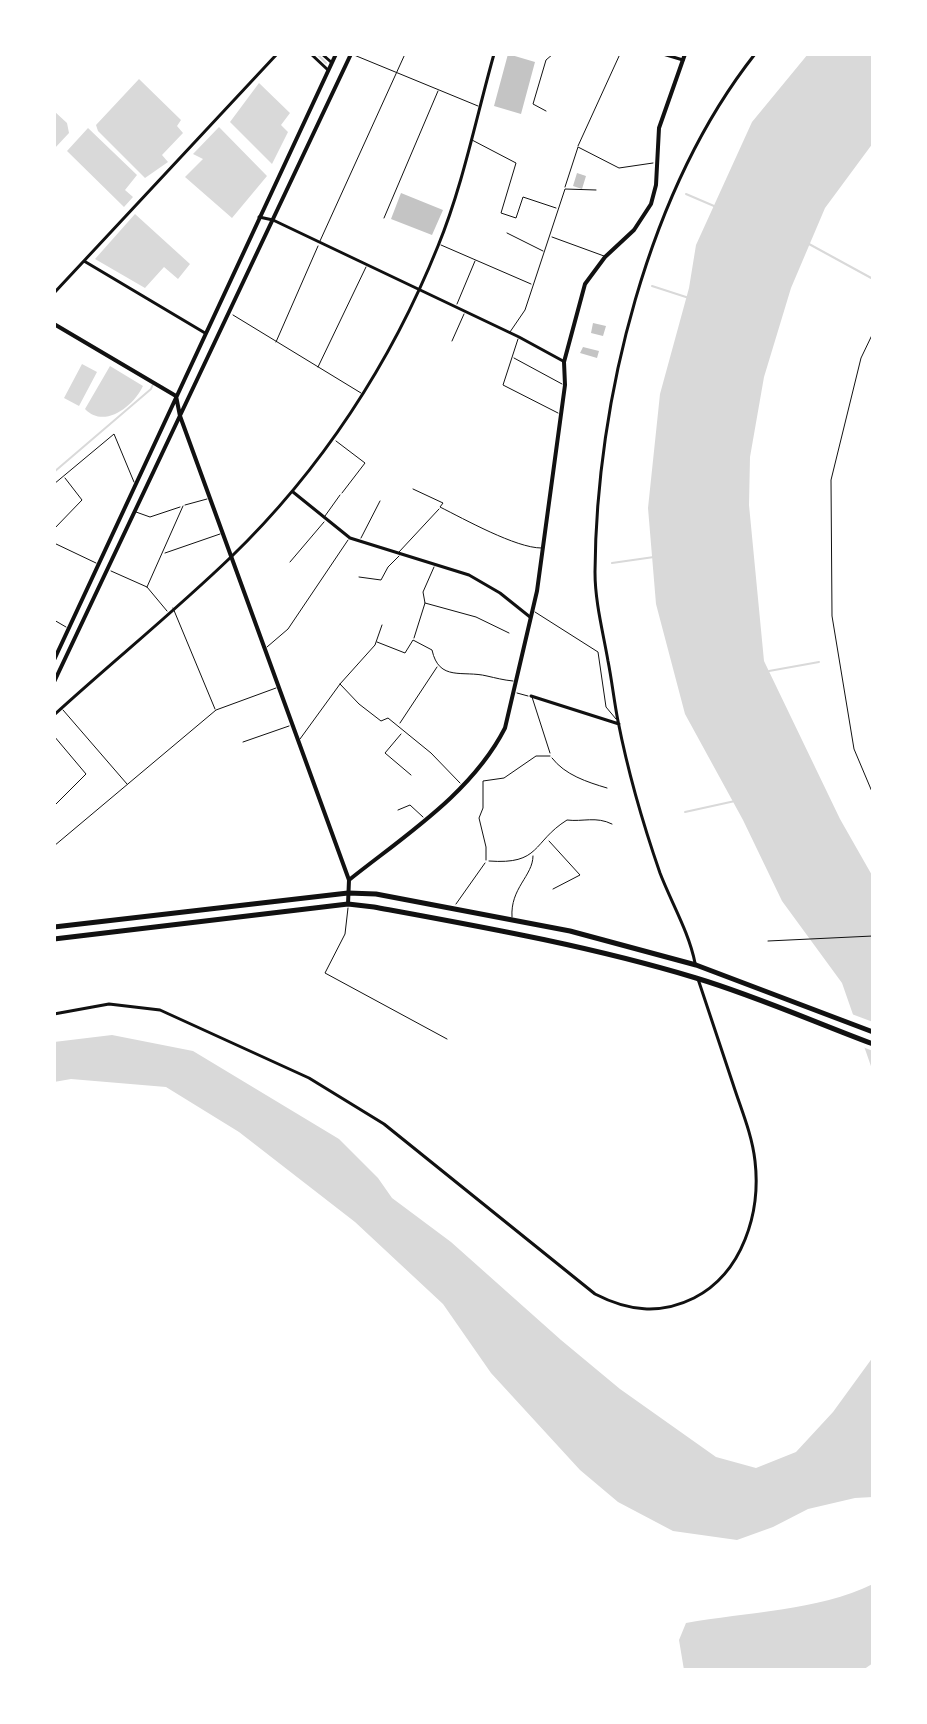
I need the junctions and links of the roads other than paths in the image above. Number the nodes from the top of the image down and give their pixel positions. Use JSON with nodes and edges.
{"nodes":[{"id":1,"x":277,"y":54,"type":"edge"},
{"id":2,"x":311,"y":54,"type":"edge"},
{"id":3,"x":322,"y":54,"type":"edge"},
{"id":4,"x":336,"y":54,"type":"edge"},
{"id":5,"x":351,"y":54,"type":"edge"},
{"id":6,"x":405,"y":54,"type":"edge"},
{"id":7,"x":494,"y":54,"type":"edge"},
{"id":8,"x":553,"y":54,"type":"edge"},
{"id":9,"x":620,"y":54,"type":"edge"},
{"id":10,"x":663,"y":54,"type":"edge"},
{"id":11,"x":685,"y":54,"type":"edge"},
{"id":12,"x":755,"y":54,"type":"edge"},
{"id":13,"x":683,"y":60,"type":"junction"},
{"id":14,"x":331,"y":62,"type":"junction"},
{"id":15,"x":328,"y":70,"type":"junction"},
{"id":16,"x":398,"y":73,"type":"junction"},
{"id":17,"x":438,"y":91,"type":"junction"},
{"id":18,"x":479,"y":107,"type":"junction"},
{"id":19,"x":546,"y":111,"type":"dead end"},
{"id":20,"x":471,"y":140,"type":"junction"},
{"id":21,"x":578,"y":147,"type":"junction"},
{"id":22,"x":655,"y":162,"type":"junction"},
{"id":23,"x":565,"y":189,"type":"junction"},
{"id":24,"x":596,"y":190,"type":"dead end"},
{"id":25,"x":559,"y":208,"type":"junction"},
{"id":26,"x":259,"y":217,"type":"junction"},
{"id":27,"x":384,"y":218,"type":"dead end"},
{"id":28,"x":273,"y":220,"type":"junction"},
{"id":29,"x":507,"y":233,"type":"dead end"},
{"id":30,"x":550,"y":236,"type":"junction"},
{"id":31,"x":320,"y":242,"type":"junction"},
{"id":32,"x":439,"y":244,"type":"junction"},
{"id":33,"x":545,"y":252,"type":"junction"},
{"id":34,"x":605,"y":257,"type":"junction"},
{"id":35,"x":476,"y":260,"type":"junction"},
{"id":36,"x":84,"y":261,"type":"junction"},
{"id":37,"x":367,"y":264,"type":"junction"},
{"id":38,"x":534,"y":285,"type":"junction"},
{"id":39,"x":419,"y":290,"type":"junction"},
{"id":40,"x":54,"y":293,"type":"edge"},
{"id":41,"x":455,"y":307,"type":"junction"},
{"id":42,"x":465,"y":311,"type":"junction"},
{"id":43,"x":229,"y":312,"type":"junction"},
{"id":44,"x":54,"y":324,"type":"edge"},
{"id":45,"x":205,"y":333,"type":"junction"},
{"id":46,"x":510,"y":333,"type":"junction"},
{"id":47,"x":519,"y":337,"type":"junction"},
{"id":48,"x":452,"y":341,"type":"dead end"},
{"id":49,"x":276,"y":342,"type":"junction"},
{"id":50,"x":512,"y":357,"type":"junction"},
{"id":51,"x":564,"y":362,"type":"junction"},
{"id":52,"x":317,"y":367,"type":"junction"},
{"id":53,"x":565,"y":385,"type":"junction"},
{"id":54,"x":363,"y":395,"type":"junction"},
{"id":55,"x":176,"y":396,"type":"junction"},
{"id":56,"x":560,"y":414,"type":"junction"},
{"id":57,"x":180,"y":416,"type":"junction"},
{"id":58,"x":334,"y":439,"type":"junction"},
{"id":59,"x":63,"y":476,"type":"junction"},
{"id":60,"x":54,"y":484,"type":"edge"},
{"id":61,"x":135,"y":484,"type":"junction"},
{"id":62,"x":413,"y":489,"type":"dead end"},
{"id":63,"x":292,"y":492,"type":"junction"},
{"id":64,"x":210,"y":498,"type":"junction"},
{"id":65,"x":380,"y":501,"type":"dead end"},
{"id":66,"x":183,"y":506,"type":"junction"},
{"id":67,"x":440,"y":507,"type":"junction"},
{"id":68,"x":135,"y":511,"type":"junction"},
{"id":69,"x":325,"y":519,"type":"junction"},
{"id":70,"x":54,"y":529,"type":"edge"},
{"id":71,"x":222,"y":533,"type":"junction"},
{"id":72,"x":350,"y":538,"type":"junction"},
{"id":73,"x":359,"y":542,"type":"junction"},
{"id":74,"x":54,"y":543,"type":"edge"},
{"id":75,"x":543,"y":548,"type":"junction"},
{"id":76,"x":162,"y":554,"type":"junction"},
{"id":77,"x":399,"y":554,"type":"junction"},
{"id":78,"x":231,"y":557,"type":"junction"},
{"id":79,"x":290,"y":562,"type":"dead end"},
{"id":80,"x":98,"y":564,"type":"junction"},
{"id":81,"x":435,"y":565,"type":"junction"},
{"id":82,"x":107,"y":569,"type":"junction"},
{"id":83,"x":359,"y":577,"type":"dead end"},
{"id":84,"x":147,"y":587,"type":"junction"},
{"id":85,"x":425,"y":603,"type":"junction"},
{"id":86,"x":173,"y":608,"type":"junction"},
{"id":87,"x":532,"y":610,"type":"junction"},
{"id":88,"x":169,"y":613,"type":"junction"},
{"id":89,"x":530,"y":617,"type":"junction"},
{"id":90,"x":54,"y":620,"type":"edge"},
{"id":91,"x":382,"y":625,"type":"dead end"},
{"id":92,"x":68,"y":628,"type":"junction"},
{"id":93,"x":509,"y":633,"type":"dead end"},
{"id":94,"x":413,"y":640,"type":"junction"},
{"id":95,"x":377,"y":642,"type":"junction"},
{"id":96,"x":264,"y":650,"type":"junction"},
{"id":97,"x":54,"y":660,"type":"edge"},
{"id":98,"x":439,"y":665,"type":"junction"},
{"id":99,"x":516,"y":681,"type":"junction"},
{"id":100,"x":54,"y":682,"type":"edge"},
{"id":101,"x":340,"y":684,"type":"junction"},
{"id":102,"x":278,"y":687,"type":"junction"},
{"id":103,"x":515,"y":692,"type":"junction"},
{"id":104,"x":531,"y":696,"type":"junction"},
{"id":105,"x":61,"y":708,"type":"junction"},
{"id":106,"x":216,"y":710,"type":"junction"},
{"id":107,"x":54,"y":715,"type":"edge"},
{"id":108,"x":618,"y":722,"type":"junction"},
{"id":109,"x":399,"y":724,"type":"junction"},
{"id":110,"x":292,"y":725,"type":"junction"},
{"id":111,"x":403,"y":732,"type":"junction"},
{"id":112,"x":54,"y":736,"type":"edge"},
{"id":113,"x":243,"y":742,"type":"dead end"},
{"id":114,"x":298,"y":742,"type":"junction"},
{"id":115,"x":550,"y":756,"type":"junction"},
{"id":116,"x":411,"y":775,"type":"dead end"},
{"id":117,"x":127,"y":784,"type":"junction"},
{"id":118,"x":463,"y":786,"type":"junction"},
{"id":119,"x":607,"y":788,"type":"dead end"},
{"id":120,"x":54,"y":806,"type":"edge"},
{"id":121,"x":398,"y":810,"type":"dead end"},
{"id":122,"x":425,"y":818,"type":"junction"},
{"id":123,"x":612,"y":824,"type":"dead end"},
{"id":124,"x":547,"y":840,"type":"junction"},
{"id":125,"x":54,"y":846,"type":"edge"},
{"id":126,"x":533,"y":853,"type":"junction"},
{"id":127,"x":486,"y":860,"type":"junction"},
{"id":128,"x":349,"y":880,"type":"junction"},
{"id":129,"x":553,"y":889,"type":"dead end"},
{"id":130,"x":348,"y":893,"type":"junction"},
{"id":131,"x":348,"y":904,"type":"junction"},
{"id":132,"x":453,"y":908,"type":"junction"},
{"id":133,"x":512,"y":919,"type":"junction"},
{"id":134,"x":54,"y":927,"type":"edge"},
{"id":135,"x":873,"y":936,"type":"edge"},
{"id":136,"x":54,"y":939,"type":"edge"},
{"id":137,"x":768,"y":941,"type":"dead end"},
{"id":138,"x":696,"y":965,"type":"junction"},
{"id":139,"x":698,"y":978,"type":"junction"},
{"id":140,"x":54,"y":1014,"type":"edge"},
{"id":141,"x":873,"y":1032,"type":"edge"},
{"id":142,"x":447,"y":1039,"type":"dead end"},
{"id":143,"x":873,"y":1044,"type":"edge"}],
"edges":[{"from":1,"to":36,"type":"street"},
{"from":2,"to":15,"type":"street"},
{"from":3,"to":14,"type":"street"},
{"from":4,"to":14,"type":"street"},
{"from":5,"to":16,"type":"lane"},
{"from":5,"to":28,"type":"street"},
{"from":6,"to":16,"type":"lane"},
{"from":7,"to":18,"type":"street"},
{"from":8,"to":19,"type":"lane"},
{"from":9,"to":21,"type":"lane"},
{"from":10,"to":13,"type":"street"},
{"from":11,"to":13,"type":"street"},
{"from":12,"to":108,"type":"street"},
{"from":13,"to":22,"type":"street"},
{"from":14,"to":15,"type":"street"},
{"from":15,"to":26,"type":"street"},
{"from":16,"to":17,"type":"lane"},
{"from":16,"to":31,"type":"lane"},
{"from":17,"to":18,"type":"lane"},
{"from":17,"to":27,"type":"lane"},
{"from":18,"to":20,"type":"street"},
{"from":20,"to":25,"type":"lane"},
{"from":20,"to":32,"type":"street"},
{"from":21,"to":22,"type":"lane"},
{"from":21,"to":23,"type":"lane"},
{"from":22,"to":34,"type":"street"},
{"from":23,"to":24,"type":"lane"},
{"from":23,"to":25,"type":"lane"},
{"from":25,"to":30,"type":"lane"},
{"from":26,"to":28,"type":"street"},
{"from":26,"to":45,"type":"street"},
{"from":28,"to":31,"type":"street"},
{"from":28,"to":43,"type":"street"},
{"from":29,"to":33,"type":"lane"},
{"from":30,"to":33,"type":"lane"},
{"from":30,"to":34,"type":"lane"},
{"from":31,"to":37,"type":"street"},
{"from":31,"to":49,"type":"lane"},
{"from":32,"to":35,"type":"lane"},
{"from":32,"to":39,"type":"street"},
{"from":33,"to":38,"type":"lane"},
{"from":34,"to":51,"type":"street"},
{"from":35,"to":38,"type":"lane"},
{"from":35,"to":41,"type":"lane"},
{"from":36,"to":40,"type":"street"},
{"from":36,"to":45,"type":"street"},
{"from":37,"to":39,"type":"street"},
{"from":37,"to":52,"type":"lane"},
{"from":38,"to":46,"type":"lane"},
{"from":39,"to":41,"type":"street"},
{"from":39,"to":54,"type":"street"},
{"from":41,"to":42,"type":"street"},
{"from":42,"to":46,"type":"street"},
{"from":42,"to":48,"type":"lane"},
{"from":43,"to":49,"type":"lane"},
{"from":43,"to":57,"type":"street"},
{"from":44,"to":55,"type":"street"},
{"from":45,"to":55,"type":"street"},
{"from":46,"to":47,"type":"street"},
{"from":47,"to":50,"type":"lane"},
{"from":47,"to":51,"type":"street"},
{"from":49,"to":52,"type":"lane"},
{"from":50,"to":53,"type":"lane"},
{"from":50,"to":56,"type":"lane"},
{"from":51,"to":53,"type":"street"},
{"from":52,"to":54,"type":"lane"},
{"from":53,"to":56,"type":"street"},
{"from":54,"to":58,"type":"street"},
{"from":55,"to":57,"type":"street"},
{"from":55,"to":61,"type":"street"},
{"from":56,"to":75,"type":"street"},
{"from":57,"to":64,"type":"street"},
{"from":57,"to":68,"type":"street"},
{"from":58,"to":63,"type":"street"},
{"from":58,"to":69,"type":"lane"},
{"from":59,"to":60,"type":"lane"},
{"from":59,"to":61,"type":"lane"},
{"from":59,"to":70,"type":"lane"},
{"from":61,"to":80,"type":"street"},
{"from":62,"to":67,"type":"lane"},
{"from":63,"to":69,"type":"street"},
{"from":63,"to":78,"type":"street"},
{"from":64,"to":66,"type":"lane"},
{"from":64,"to":71,"type":"street"},
{"from":65,"to":73,"type":"lane"},
{"from":66,"to":68,"type":"lane"},
{"from":66,"to":76,"type":"lane"},
{"from":67,"to":75,"type":"lane"},
{"from":67,"to":77,"type":"lane"},
{"from":68,"to":82,"type":"street"},
{"from":69,"to":72,"type":"street"},
{"from":69,"to":79,"type":"lane"},
{"from":71,"to":76,"type":"lane"},
{"from":71,"to":78,"type":"street"},
{"from":72,"to":73,"type":"street"},
{"from":72,"to":96,"type":"lane"},
{"from":73,"to":77,"type":"street"},
{"from":74,"to":80,"type":"lane"},
{"from":75,"to":87,"type":"street"},
{"from":76,"to":84,"type":"lane"},
{"from":77,"to":81,"type":"street"},
{"from":77,"to":83,"type":"lane"},
{"from":78,"to":86,"type":"street"},
{"from":78,"to":96,"type":"street"},
{"from":80,"to":82,"type":"lane"},
{"from":80,"to":92,"type":"street"},
{"from":81,"to":85,"type":"lane"},
{"from":81,"to":89,"type":"street"},
{"from":82,"to":84,"type":"lane"},
{"from":82,"to":100,"type":"street"},
{"from":84,"to":88,"type":"lane"},
{"from":85,"to":93,"type":"lane"},
{"from":85,"to":94,"type":"lane"},
{"from":86,"to":88,"type":"street"},
{"from":86,"to":106,"type":"lane"},
{"from":87,"to":89,"type":"street"},
{"from":87,"to":108,"type":"lane"},
{"from":88,"to":105,"type":"street"},
{"from":89,"to":99,"type":"street"},
{"from":90,"to":92,"type":"lane"},
{"from":91,"to":95,"type":"lane"},
{"from":92,"to":97,"type":"street"},
{"from":94,"to":95,"type":"lane"},
{"from":94,"to":98,"type":"lane"},
{"from":95,"to":101,"type":"lane"},
{"from":96,"to":102,"type":"street"},
{"from":98,"to":99,"type":"lane"},
{"from":98,"to":109,"type":"lane"},
{"from":99,"to":103,"type":"street"},
{"from":101,"to":109,"type":"lane"},
{"from":101,"to":114,"type":"lane"},
{"from":102,"to":106,"type":"lane"},
{"from":102,"to":110,"type":"street"},
{"from":103,"to":104,"type":"lane"},
{"from":103,"to":118,"type":"street"},
{"from":104,"to":108,"type":"street"},
{"from":104,"to":115,"type":"lane"},
{"from":105,"to":107,"type":"street"},
{"from":105,"to":117,"type":"lane"},
{"from":106,"to":117,"type":"lane"},
{"from":108,"to":138,"type":"street"},
{"from":109,"to":111,"type":"lane"},
{"from":110,"to":113,"type":"lane"},
{"from":110,"to":114,"type":"street"},
{"from":111,"to":116,"type":"lane"},
{"from":111,"to":118,"type":"lane"},
{"from":112,"to":120,"type":"lane"},
{"from":114,"to":128,"type":"street"},
{"from":115,"to":119,"type":"lane"},
{"from":115,"to":127,"type":"lane"},
{"from":117,"to":125,"type":"lane"},
{"from":118,"to":122,"type":"street"},
{"from":121,"to":122,"type":"lane"},
{"from":122,"to":128,"type":"street"},
{"from":123,"to":124,"type":"lane"},
{"from":124,"to":126,"type":"lane"},
{"from":124,"to":129,"type":"lane"},
{"from":126,"to":127,"type":"lane"},
{"from":126,"to":133,"type":"lane"},
{"from":127,"to":132,"type":"lane"},
{"from":128,"to":130,"type":"street"},
{"from":130,"to":131,"type":"street"},
{"from":130,"to":132,"type":"main road"},
{"from":130,"to":134,"type":"main road"},
{"from":131,"to":136,"type":"main road"},
{"from":131,"to":139,"type":"main road"},
{"from":131,"to":142,"type":"lane"},
{"from":132,"to":133,"type":"main road"},
{"from":133,"to":138,"type":"main road"},
{"from":135,"to":137,"type":"lane"},
{"from":138,"to":141,"type":"main road"},
{"from":139,"to":140,"type":"street"},
{"from":139,"to":143,"type":"main road"}]}
